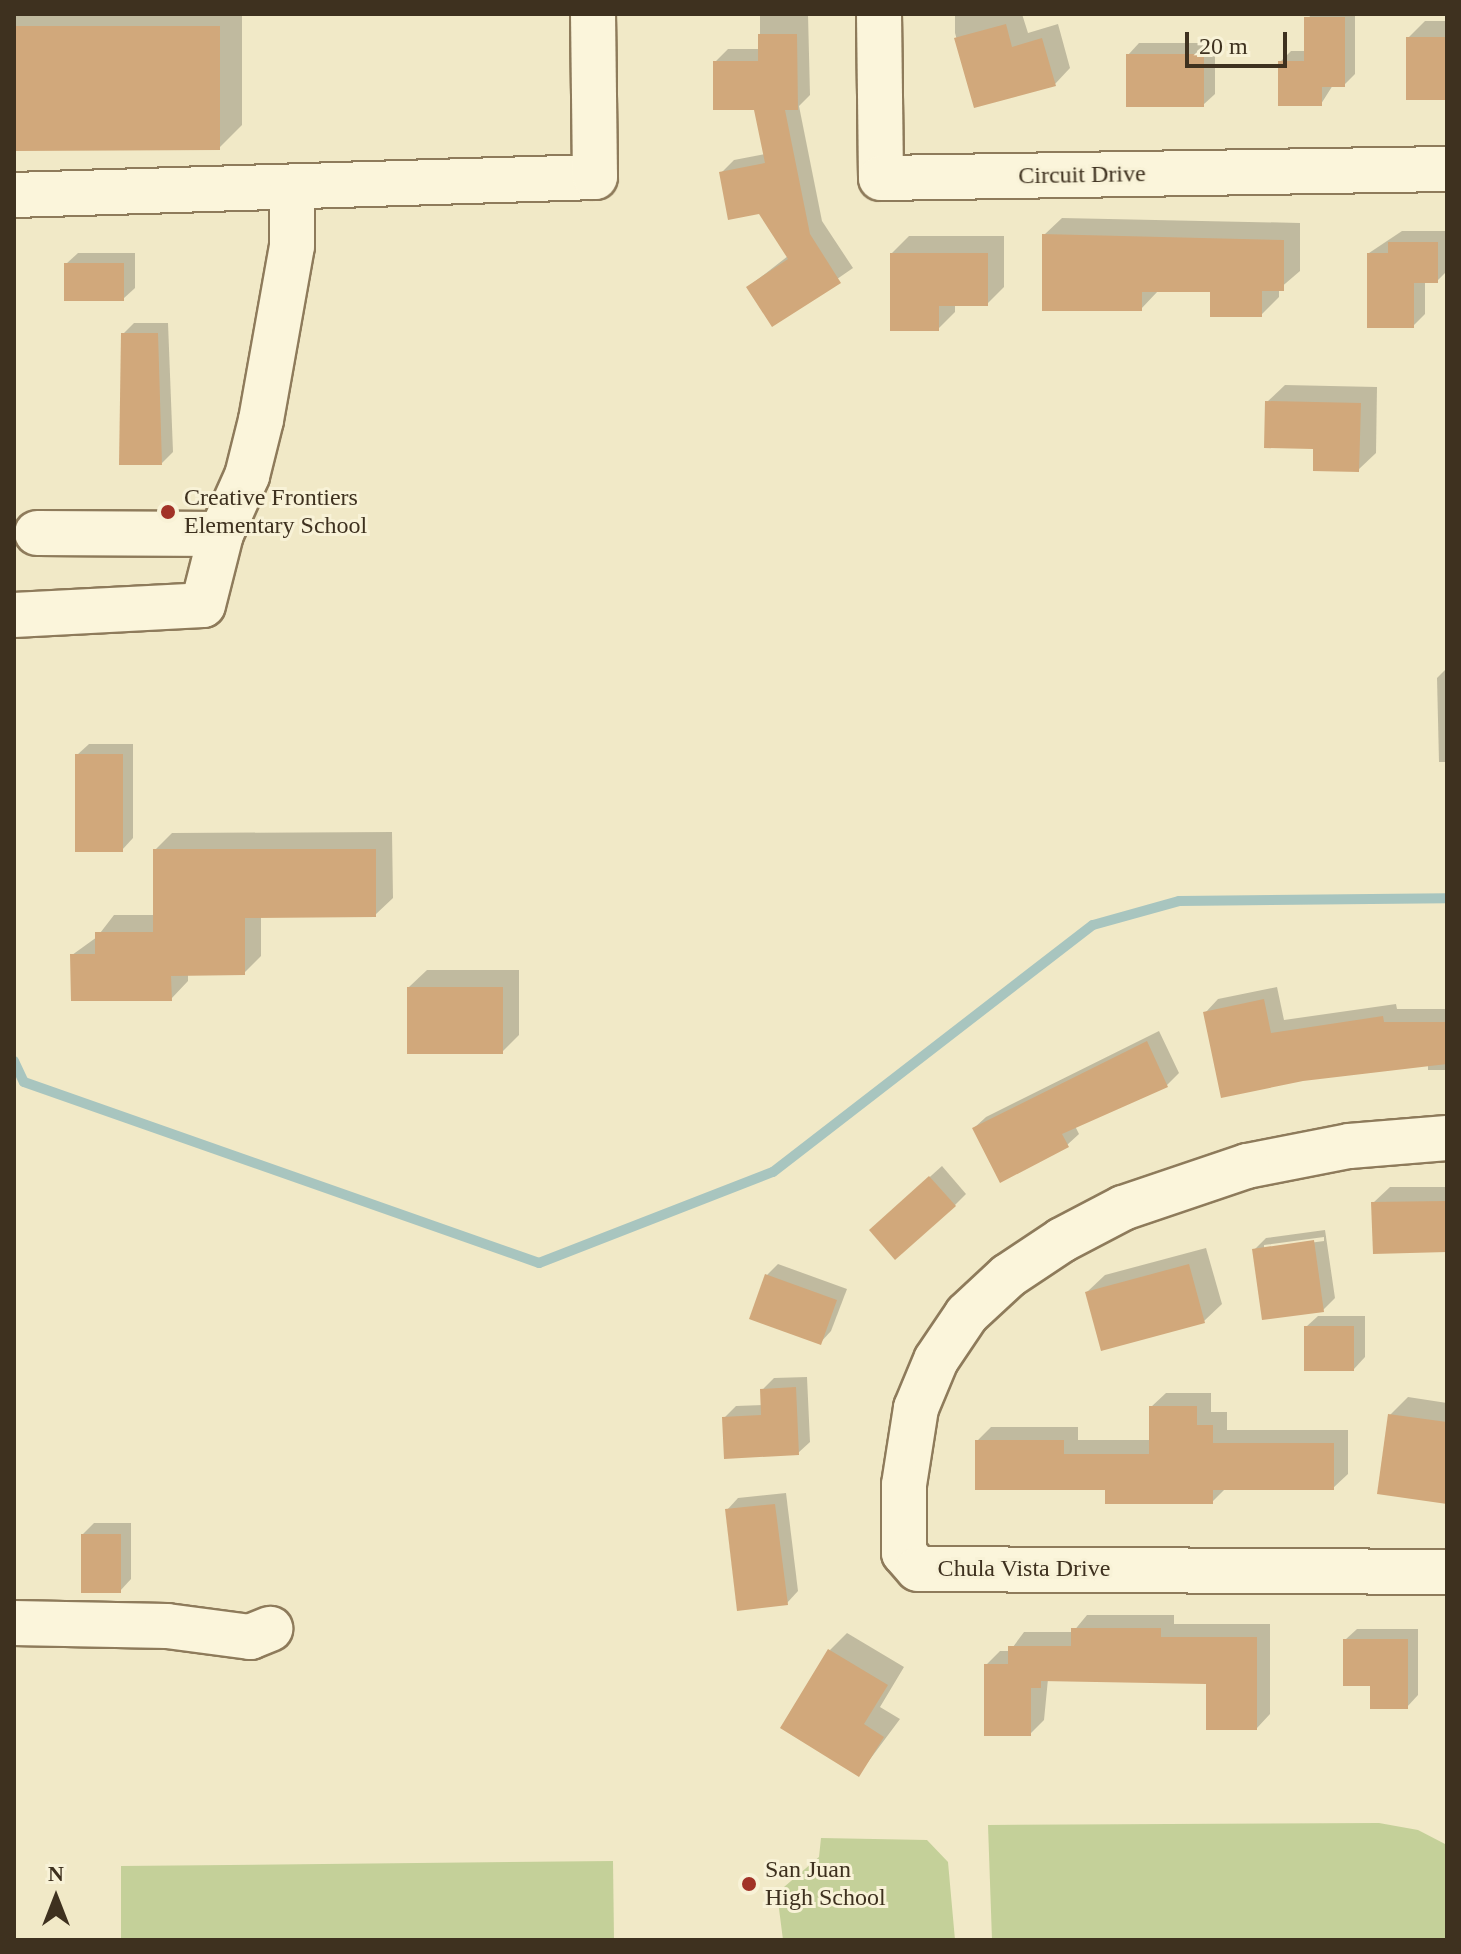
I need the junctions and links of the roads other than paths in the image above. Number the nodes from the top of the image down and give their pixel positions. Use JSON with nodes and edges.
{"nodes":[{"id":1,"x":593,"y":14,"type":"edge"},
{"id":2,"x":879,"y":14,"type":"edge"},
{"id":3,"x":1447,"y":169,"type":"edge"},
{"id":4,"x":292,"y":187,"type":"junction"},
{"id":5,"x":14,"y":195,"type":"edge"},
{"id":6,"x":37,"y":533,"type":"dead end"},
{"id":7,"x":221,"y":534,"type":"junction"},
{"id":8,"x":14,"y":615,"type":"edge"},
{"id":9,"x":1447,"y":1138,"type":"edge"},
{"id":10,"x":1447,"y":1572,"type":"edge"},
{"id":11,"x":32,"y":1623,"type":"edge"},
{"id":12,"x":270,"y":1629,"type":"dead end"}],
"edges":[{"from":1,"to":4,"type":"street"},
{"from":2,"to":3,"type":"street","name":"Circuit Drive"},
{"from":4,"to":5,"type":"street"},
{"from":4,"to":7,"type":"street"},
{"from":6,"to":7,"type":"street"},
{"from":7,"to":8,"type":"street"},
{"from":9,"to":10,"type":"street","name":"Chula Vista Drive"},
{"from":11,"to":12,"type":"street"}]}
